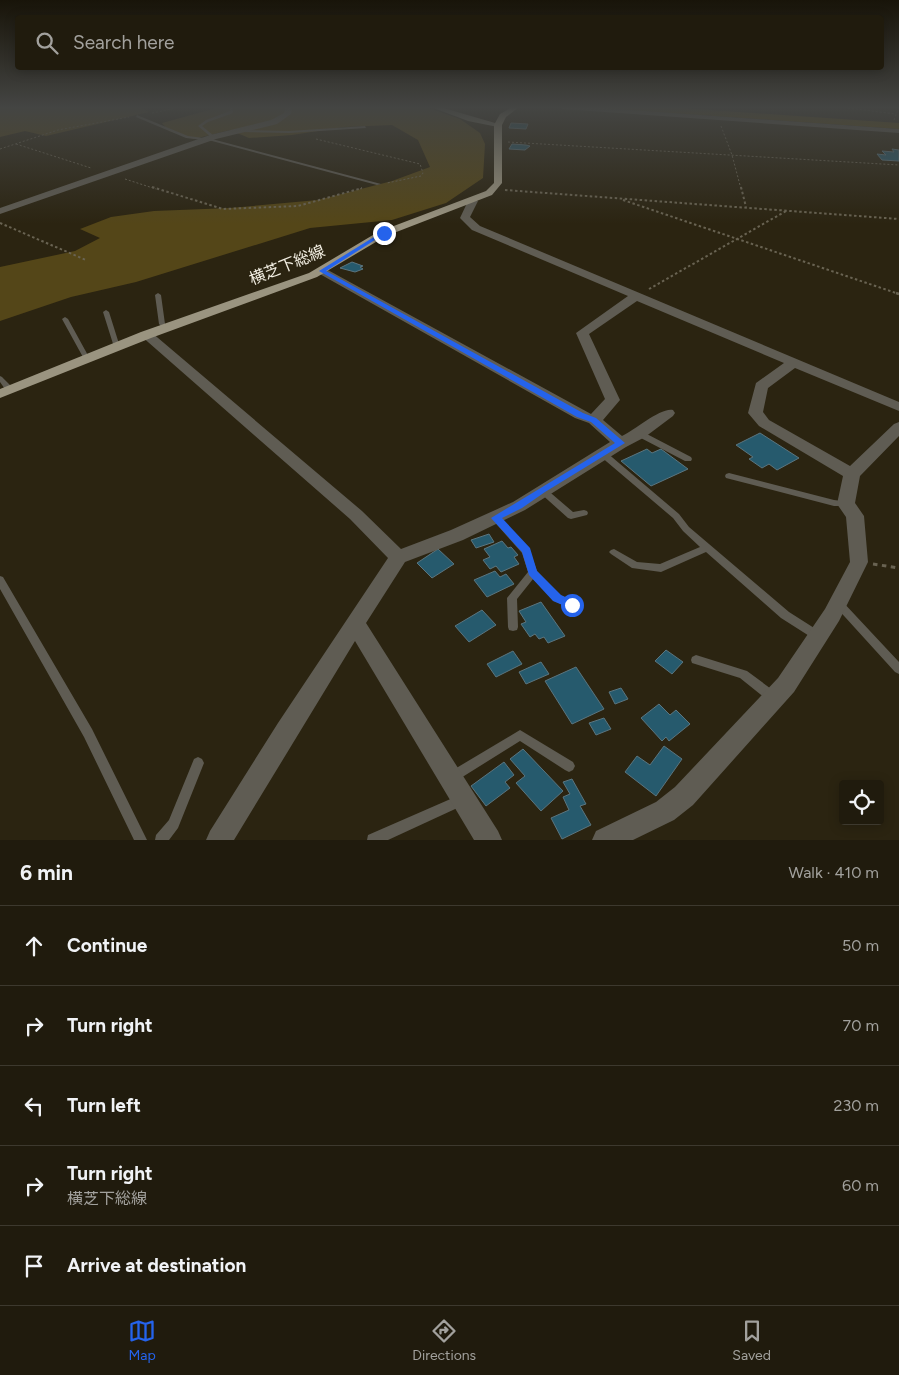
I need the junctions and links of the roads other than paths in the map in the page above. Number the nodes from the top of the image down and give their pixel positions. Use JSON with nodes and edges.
{"nodes":[{"id":1,"x":187,"y":146,"type":"edge"},
{"id":2,"x":241,"y":146,"type":"edge"},
{"id":3,"x":498,"y":146,"type":"edge"},
{"id":4,"x":379,"y":184,"type":"dead end"},
{"id":5,"x":473,"y":201,"type":"junction"},
{"id":6,"x":0,"y":211,"type":"edge"},
{"id":7,"x":322,"y":271,"type":"junction"},
{"id":8,"x":158,"y":295,"type":"dead end"},
{"id":9,"x":636,"y":296,"type":"junction"},
{"id":10,"x":106,"y":312,"type":"dead end"},
{"id":11,"x":65,"y":319,"type":"dead end"},
{"id":12,"x":166,"y":328,"type":"junction"},
{"id":13,"x":146,"y":335,"type":"junction"},
{"id":14,"x":117,"y":347,"type":"junction"},
{"id":15,"x":87,"y":359,"type":"junction"},
{"id":16,"x":793,"y":363,"type":"junction"},
{"id":17,"x":0,"y":378,"type":"edge"},
{"id":18,"x":5,"y":392,"type":"edge"},
{"id":19,"x":899,"y":407,"type":"edge"},
{"id":20,"x":668,"y":413,"type":"dead end"},
{"id":21,"x":594,"y":420,"type":"junction"},
{"id":22,"x":899,"y":427,"type":"edge"},
{"id":23,"x":640,"y":434,"type":"junction"},
{"id":24,"x":620,"y":443,"type":"junction"},
{"id":25,"x":603,"y":454,"type":"junction"},
{"id":26,"x":688,"y":458,"type":"dead end"},
{"id":27,"x":852,"y":474,"type":"junction"},
{"id":28,"x":729,"y":476,"type":"dead end"},
{"id":29,"x":542,"y":490,"type":"junction"},
{"id":30,"x":846,"y":504,"type":"junction"},
{"id":31,"x":584,"y":514,"type":"dead end"},
{"id":32,"x":495,"y":518,"type":"junction"},
{"id":33,"x":707,"y":548,"type":"junction"},
{"id":34,"x":614,"y":552,"type":"dead end"},
{"id":35,"x":398,"y":557,"type":"junction"},
{"id":36,"x":533,"y":572,"type":"junction"},
{"id":37,"x":0,"y":580,"type":"edge"},
{"id":38,"x":838,"y":603,"type":"junction"},
{"id":39,"x":572,"y":605,"type":"dead end"},
{"id":40,"x":355,"y":623,"type":"junction"},
{"id":41,"x":513,"y":627,"type":"dead end"},
{"id":42,"x":818,"y":636,"type":"junction"},
{"id":43,"x":696,"y":660,"type":"dead end"},
{"id":44,"x":899,"y":669,"type":"edge"},
{"id":45,"x":775,"y":698,"type":"junction"},
{"id":46,"x":198,"y":763,"type":"dead end"},
{"id":47,"x":569,"y":766,"type":"dead end"},
{"id":48,"x":449,"y":779,"type":"junction"},
{"id":49,"x":462,"y":800,"type":"junction"},
{"id":50,"x":608,"y":839,"type":"edge"},
{"id":51,"x":141,"y":840,"type":"edge"},
{"id":52,"x":161,"y":840,"type":"edge"},
{"id":53,"x":219,"y":840,"type":"edge"},
{"id":54,"x":373,"y":840,"type":"edge"},
{"id":55,"x":489,"y":840,"type":"edge"}],
"edges":[{"from":1,"to":6,"type":"street"},
{"from":2,"to":4,"type":"lane"},
{"from":3,"to":5,"type":"main road","name":"横芝下総線"},
{"from":5,"to":7,"type":"main road","name":"横芝下総線"},
{"from":5,"to":9,"type":"street"},
{"from":7,"to":12,"type":"main road","name":"横芝下総線"},
{"from":7,"to":21,"type":"street"},
{"from":8,"to":12,"type":"lane"},
{"from":9,"to":16,"type":"street"},
{"from":9,"to":21,"type":"street"},
{"from":10,"to":14,"type":"lane"},
{"from":11,"to":15,"type":"lane"},
{"from":12,"to":13,"type":"main road","name":"横芝下総線"},
{"from":13,"to":14,"type":"main road","name":"横芝下総線"},
{"from":13,"to":35,"type":"street"},
{"from":14,"to":15,"type":"main road","name":"横芝下総線"},
{"from":15,"to":18,"type":"main road","name":"横芝下総線"},
{"from":16,"to":19,"type":"street"},
{"from":16,"to":27,"type":"street"},
{"from":17,"to":18,"type":"lane"},
{"from":20,"to":23,"type":"street"},
{"from":21,"to":24,"type":"street"},
{"from":22,"to":27,"type":"street"},
{"from":23,"to":24,"type":"street"},
{"from":23,"to":26,"type":"lane"},
{"from":24,"to":25,"type":"street"},
{"from":25,"to":29,"type":"street"},
{"from":25,"to":33,"type":"lane"},
{"from":27,"to":30,"type":"street"},
{"from":28,"to":30,"type":"lane"},
{"from":29,"to":31,"type":"lane"},
{"from":29,"to":32,"type":"street"},
{"from":30,"to":38,"type":"street"},
{"from":32,"to":35,"type":"street"},
{"from":32,"to":36,"type":"lane"},
{"from":33,"to":34,"type":"lane"},
{"from":33,"to":42,"type":"lane"},
{"from":35,"to":40,"type":"street"},
{"from":36,"to":39,"type":"lane"},
{"from":36,"to":41,"type":"lane"},
{"from":37,"to":51,"type":"lane"},
{"from":38,"to":42,"type":"street"},
{"from":38,"to":44,"type":"lane"},
{"from":40,"to":48,"type":"street"},
{"from":40,"to":53,"type":"street"},
{"from":42,"to":45,"type":"street"},
{"from":43,"to":45,"type":"lane"},
{"from":45,"to":50,"type":"street"},
{"from":46,"to":52,"type":"lane"},
{"from":47,"to":48,"type":"lane"},
{"from":48,"to":49,"type":"street"},
{"from":49,"to":54,"type":"lane"},
{"from":49,"to":55,"type":"street"}]}
